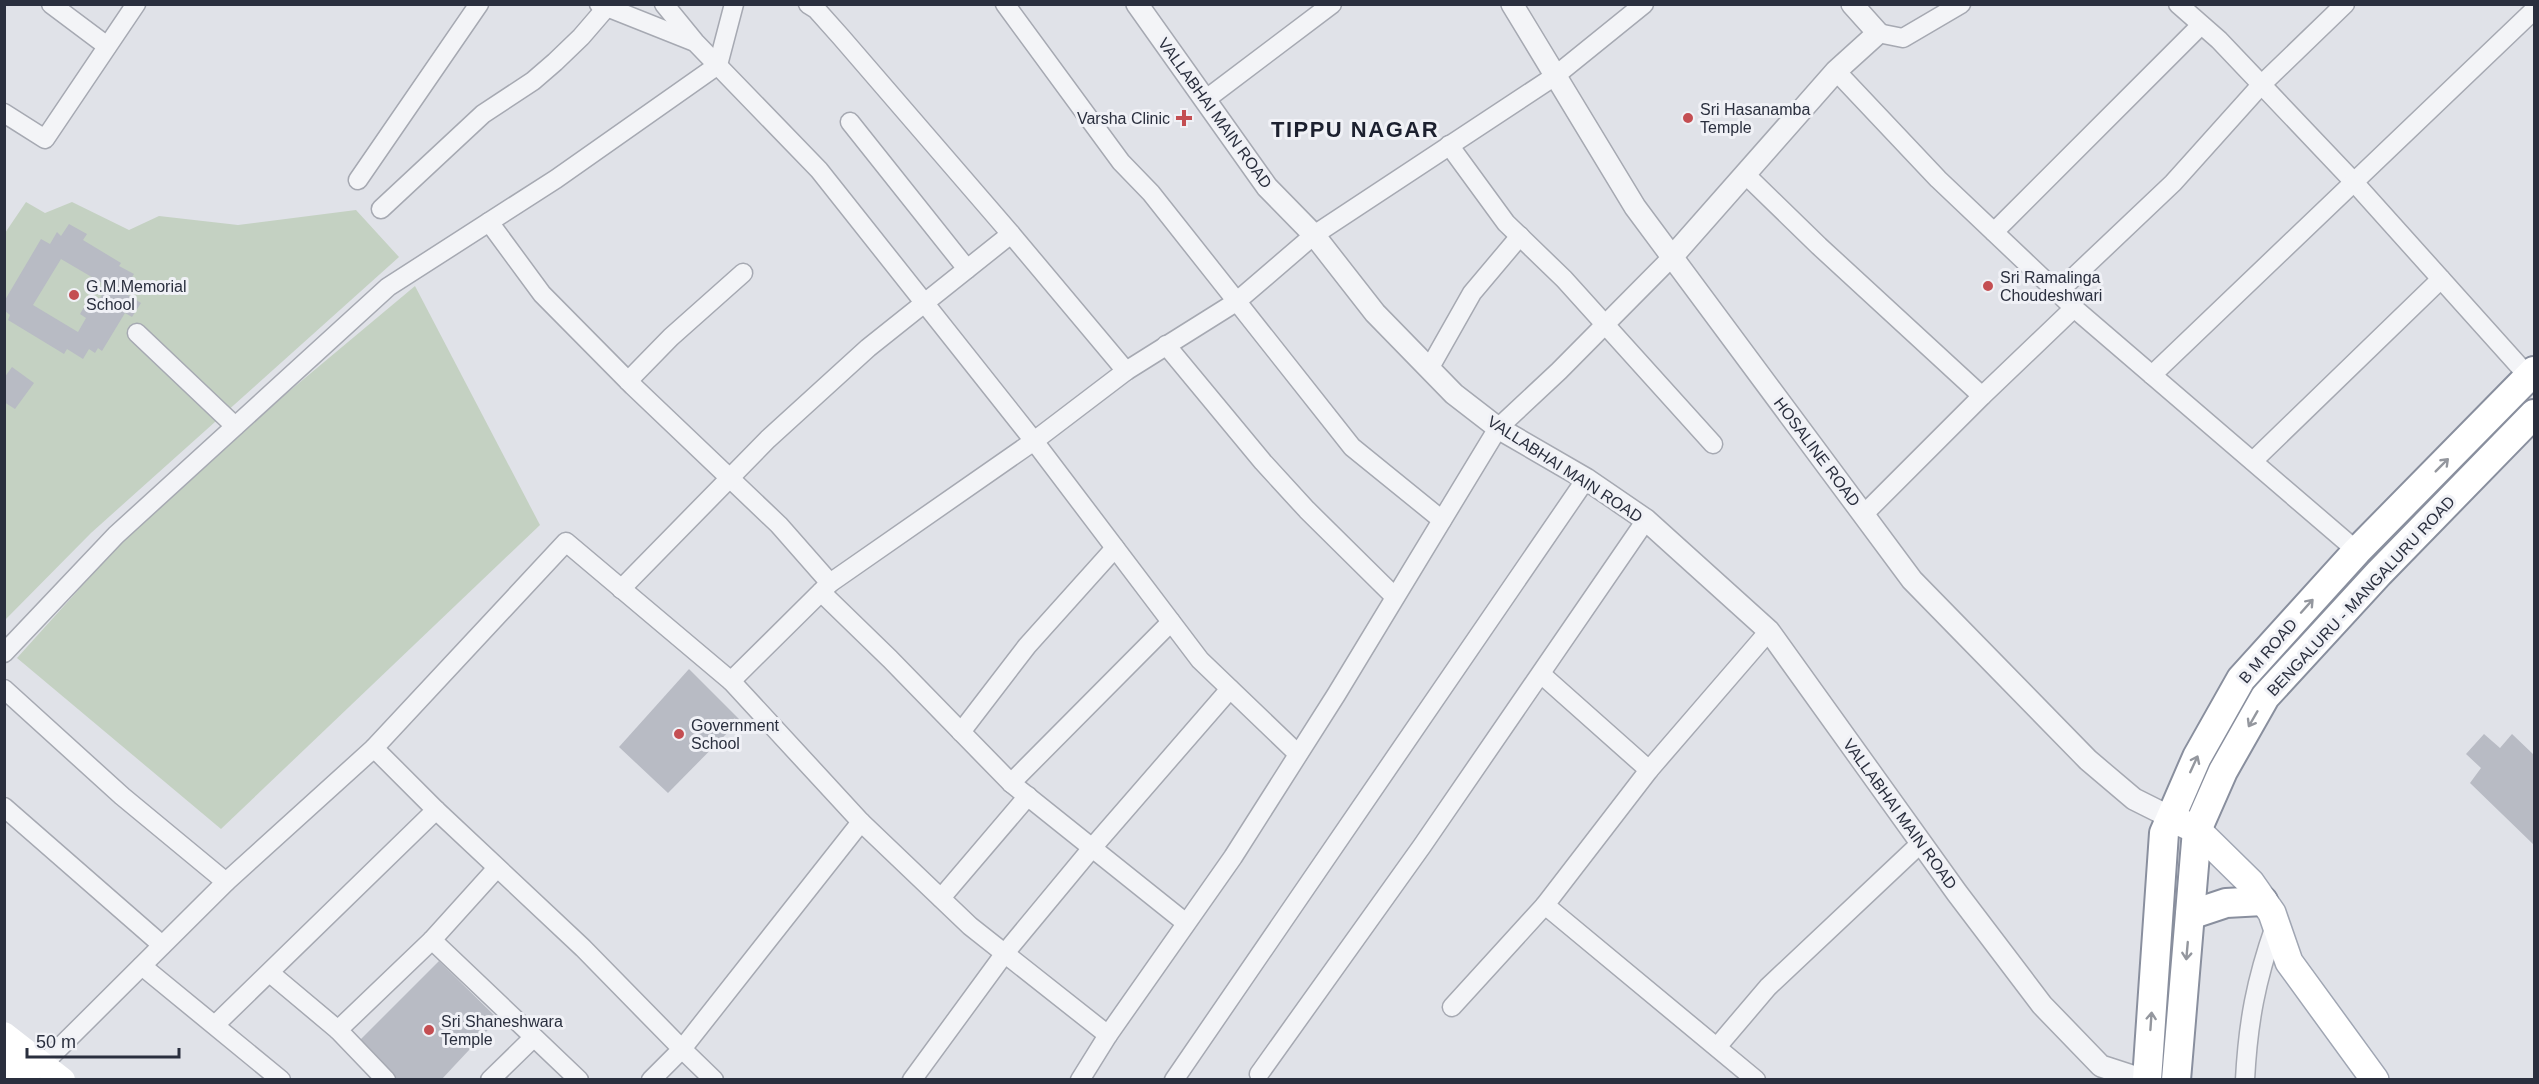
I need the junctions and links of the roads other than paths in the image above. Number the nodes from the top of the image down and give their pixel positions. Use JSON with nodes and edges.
{"nodes":[{"id":1,"x":135,"y":4,"type":"edge"},
{"id":2,"x":479,"y":4,"type":"edge"},
{"id":3,"x":664,"y":4,"type":"edge"},
{"id":4,"x":734,"y":4,"type":"edge"},
{"id":5,"x":808,"y":4,"type":"edge"},
{"id":6,"x":1005,"y":4,"type":"edge"},
{"id":7,"x":1137,"y":4,"type":"edge"},
{"id":8,"x":1332,"y":4,"type":"edge"},
{"id":9,"x":1512,"y":4,"type":"edge"},
{"id":10,"x":1644,"y":4,"type":"edge"},
{"id":11,"x":1852,"y":4,"type":"edge"},
{"id":12,"x":1961,"y":4,"type":"edge"},
{"id":13,"x":2178,"y":4,"type":"edge"},
{"id":14,"x":2345,"y":4,"type":"edge"},
{"id":15,"x":603,"y":6,"type":"edge"},
{"id":16,"x":58,"y":7,"type":"edge"},
{"id":17,"x":2535,"y":10,"type":"edge"},
{"id":18,"x":2201,"y":25,"type":"junction"},
{"id":19,"x":1878,"y":33,"type":"junction"},
{"id":20,"x":695,"y":42,"type":"junction"},
{"id":21,"x":107,"y":46,"type":"junction"},
{"id":22,"x":718,"y":65,"type":"junction"},
{"id":23,"x":1836,"y":71,"type":"junction"},
{"id":24,"x":1555,"y":76,"type":"junction"},
{"id":25,"x":2261,"y":85,"type":"junction"},
{"id":26,"x":1205,"y":100,"type":"junction"},
{"id":27,"x":4,"y":113,"type":"edge"},
{"id":28,"x":850,"y":122,"type":"dead end"},
{"id":29,"x":1449,"y":145,"type":"junction"},
{"id":30,"x":1744,"y":174,"type":"junction"},
{"id":31,"x":358,"y":180,"type":"dead end"},
{"id":32,"x":2353,"y":181,"type":"junction"},
{"id":33,"x":381,"y":208,"type":"dead end"},
{"id":34,"x":489,"y":222,"type":"junction"},
{"id":35,"x":1994,"y":232,"type":"junction"},
{"id":36,"x":1011,"y":234,"type":"junction"},
{"id":37,"x":1314,"y":235,"type":"junction"},
{"id":38,"x":1520,"y":236,"type":"junction"},
{"id":39,"x":1672,"y":257,"type":"junction"},
{"id":40,"x":967,"y":269,"type":"junction"},
{"id":41,"x":743,"y":273,"type":"dead end"},
{"id":42,"x":2441,"y":279,"type":"junction"},
{"id":43,"x":2058,"y":292,"type":"junction"},
{"id":44,"x":1236,"y":302,"type":"junction"},
{"id":45,"x":924,"y":303,"type":"junction"},
{"id":46,"x":2074,"y":308,"type":"junction"},
{"id":47,"x":1605,"y":324,"type":"junction"},
{"id":48,"x":137,"y":333,"type":"dead end"},
{"id":49,"x":1166,"y":345,"type":"junction"},
{"id":50,"x":1429,"y":369,"type":"junction"},
{"id":51,"x":1126,"y":371,"type":"junction"},
{"id":52,"x":2532,"y":374,"type":"edge"},
{"id":53,"x":2152,"y":375,"type":"junction"},
{"id":54,"x":628,"y":381,"type":"junction"},
{"id":55,"x":1982,"y":396,"type":"junction"},
{"id":56,"x":2535,"y":414,"type":"edge"},
{"id":57,"x":235,"y":426,"type":"junction"},
{"id":58,"x":1498,"y":428,"type":"junction"},
{"id":59,"x":1034,"y":441,"type":"junction"},
{"id":60,"x":1713,"y":444,"type":"dead end"},
{"id":61,"x":2253,"y":461,"type":"junction"},
{"id":62,"x":730,"y":478,"type":"junction"},
{"id":63,"x":1586,"y":479,"type":"junction"},
{"id":64,"x":1863,"y":514,"type":"junction"},
{"id":65,"x":1442,"y":520,"type":"junction"},
{"id":66,"x":1646,"y":520,"type":"junction"},
{"id":67,"x":1115,"y":548,"type":"junction"},
{"id":68,"x":2357,"y":551,"type":"junction"},
{"id":69,"x":2379,"y":573,"type":"junction"},
{"id":70,"x":826,"y":588,"type":"junction"},
{"id":71,"x":621,"y":589,"type":"junction"},
{"id":72,"x":1395,"y":597,"type":"junction"},
{"id":73,"x":1171,"y":622,"type":"junction"},
{"id":74,"x":1769,"y":631,"type":"junction"},
{"id":75,"x":4,"y":653,"type":"edge"},
{"id":76,"x":1541,"y":674,"type":"junction"},
{"id":77,"x":731,"y":681,"type":"junction"},
{"id":78,"x":4,"y":689,"type":"edge"},
{"id":79,"x":1230,"y":689,"type":"junction"},
{"id":80,"x":961,"y":732,"type":"junction"},
{"id":81,"x":374,"y":748,"type":"junction"},
{"id":82,"x":1298,"y":754,"type":"junction"},
{"id":83,"x":1649,"y":770,"type":"junction"},
{"id":84,"x":1011,"y":783,"type":"junction"},
{"id":85,"x":1028,"y":796,"type":"junction"},
{"id":86,"x":4,"y":807,"type":"edge"},
{"id":87,"x":436,"y":810,"type":"junction"},
{"id":88,"x":2170,"y":817,"type":"junction"},
{"id":89,"x":861,"y":822,"type":"junction"},
{"id":90,"x":2197,"y":830,"type":"junction"},
{"id":91,"x":1921,"y":843,"type":"junction"},
{"id":92,"x":1092,"y":848,"type":"junction"},
{"id":93,"x":497,"y":868,"type":"junction"},
{"id":94,"x":226,"y":882,"type":"junction"},
{"id":95,"x":941,"y":898,"type":"junction"},
{"id":96,"x":2263,"y":901,"type":"junction"},
{"id":97,"x":1545,"y":905,"type":"junction"},
{"id":98,"x":2190,"y":915,"type":"junction"},
{"id":99,"x":1186,"y":923,"type":"junction"},
{"id":100,"x":2275,"y":926,"type":"junction"},
{"id":101,"x":432,"y":940,"type":"junction"},
{"id":102,"x":162,"y":945,"type":"junction"},
{"id":103,"x":1005,"y":953,"type":"junction"},
{"id":104,"x":142,"y":966,"type":"junction"},
{"id":105,"x":270,"y":973,"type":"junction"},
{"id":106,"x":1452,"y":1008,"type":"dead end"},
{"id":107,"x":215,"y":1025,"type":"junction"},
{"id":108,"x":338,"y":1030,"type":"junction"},
{"id":109,"x":4,"y":1034,"type":"edge"},
{"id":110,"x":1108,"y":1035,"type":"junction"},
{"id":111,"x":533,"y":1038,"type":"junction"},
{"id":112,"x":1717,"y":1047,"type":"junction"},
{"id":113,"x":682,"y":1049,"type":"junction"},
{"id":114,"x":4,"y":1061,"type":"edge"},
{"id":115,"x":33,"y":1074,"type":"edge"},
{"id":116,"x":1259,"y":1074,"type":"dead end"},
{"id":117,"x":63,"y":1080,"type":"edge"},
{"id":118,"x":281,"y":1080,"type":"edge"},
{"id":119,"x":386,"y":1080,"type":"edge"},
{"id":120,"x":490,"y":1080,"type":"edge"},
{"id":121,"x":579,"y":1080,"type":"edge"},
{"id":122,"x":651,"y":1080,"type":"edge"},
{"id":123,"x":714,"y":1080,"type":"edge"},
{"id":124,"x":912,"y":1080,"type":"edge"},
{"id":125,"x":1080,"y":1080,"type":"edge"},
{"id":126,"x":1174,"y":1080,"type":"edge"},
{"id":127,"x":1756,"y":1080,"type":"edge"},
{"id":128,"x":2145,"y":1080,"type":"edge"},
{"id":129,"x":2176,"y":1080,"type":"edge"},
{"id":130,"x":2245,"y":1080,"type":"edge"},
{"id":131,"x":2375,"y":1080,"type":"edge"}],
"edges":[{"from":1,"to":21,"type":"street"},
{"from":2,"to":31,"type":"street"},
{"from":3,"to":20,"type":"street"},
{"from":4,"to":22,"type":"street"},
{"from":5,"to":36,"type":"street"},
{"from":6,"to":44,"type":"street"},
{"from":7,"to":26,"type":"street","name":"VALLABHAI MAIN ROAD"},
{"from":8,"to":26,"type":"street"},
{"from":9,"to":24,"type":"street","name":"HOSALINE ROAD"},
{"from":10,"to":24,"type":"street"},
{"from":11,"to":19,"type":"street"},
{"from":12,"to":19,"type":"street"},
{"from":13,"to":18,"type":"street"},
{"from":14,"to":25,"type":"street"},
{"from":15,"to":20,"type":"street"},
{"from":15,"to":33,"type":"street"},
{"from":16,"to":21,"type":"street"},
{"from":17,"to":32,"type":"street"},
{"from":18,"to":25,"type":"street"},
{"from":18,"to":35,"type":"street"},
{"from":19,"to":23,"type":"street"},
{"from":20,"to":22,"type":"street"},
{"from":21,"to":27,"type":"street"},
{"from":22,"to":34,"type":"street"},
{"from":22,"to":45,"type":"street"},
{"from":23,"to":30,"type":"street"},
{"from":23,"to":35,"type":"street"},
{"from":24,"to":29,"type":"street"},
{"from":24,"to":39,"type":"street","name":"HOSALINE ROAD"},
{"from":25,"to":32,"type":"street"},
{"from":25,"to":43,"type":"street"},
{"from":26,"to":37,"type":"street","name":"VALLABHAI MAIN ROAD"},
{"from":28,"to":40,"type":"street"},
{"from":29,"to":37,"type":"street"},
{"from":29,"to":38,"type":"street"},
{"from":30,"to":39,"type":"street"},
{"from":30,"to":55,"type":"street"},
{"from":32,"to":42,"type":"street"},
{"from":32,"to":53,"type":"street"},
{"from":34,"to":54,"type":"street"},
{"from":34,"to":57,"type":"street"},
{"from":35,"to":43,"type":"street"},
{"from":36,"to":40,"type":"street"},
{"from":36,"to":51,"type":"street"},
{"from":37,"to":44,"type":"street"},
{"from":37,"to":50,"type":"street","name":"VALLABHAI MAIN ROAD"},
{"from":38,"to":47,"type":"street"},
{"from":38,"to":50,"type":"street"},
{"from":39,"to":47,"type":"street"},
{"from":39,"to":64,"type":"street","name":"HOSALINE ROAD"},
{"from":40,"to":45,"type":"street"},
{"from":41,"to":54,"type":"street"},
{"from":42,"to":52,"type":"street"},
{"from":42,"to":61,"type":"street"},
{"from":43,"to":46,"type":"street"},
{"from":44,"to":49,"type":"street"},
{"from":44,"to":65,"type":"street"},
{"from":45,"to":59,"type":"street"},
{"from":45,"to":62,"type":"street"},
{"from":46,"to":53,"type":"street"},
{"from":46,"to":55,"type":"street"},
{"from":47,"to":58,"type":"street"},
{"from":47,"to":60,"type":"street"},
{"from":48,"to":57,"type":"street"},
{"from":49,"to":51,"type":"street"},
{"from":49,"to":72,"type":"street"},
{"from":50,"to":58,"type":"street","name":"VALLABHAI MAIN ROAD"},
{"from":51,"to":59,"type":"street"},
{"from":68,"to":52,"type":"highway","name":"B M ROAD","one_way":true},
{"from":53,"to":61,"type":"street"},
{"from":54,"to":62,"type":"street"},
{"from":55,"to":64,"type":"street"},
{"from":56,"to":69,"type":"highway","name":"BENGALURU - MANGALURU ROAD"},
{"from":57,"to":75,"type":"street"},
{"from":58,"to":63,"type":"street","name":"VALLABHAI MAIN ROAD"},
{"from":58,"to":65,"type":"street"},
{"from":59,"to":67,"type":"street"},
{"from":59,"to":70,"type":"street"},
{"from":61,"to":68,"type":"street"},
{"from":62,"to":70,"type":"street"},
{"from":62,"to":71,"type":"street"},
{"from":63,"to":66,"type":"street","name":"VALLABHAI MAIN ROAD"},
{"from":63,"to":126,"type":"street"},
{"from":64,"to":88,"type":"street","name":"HOSALINE ROAD"},
{"from":65,"to":72,"type":"street"},
{"from":66,"to":74,"type":"street","name":"VALLABHAI MAIN ROAD"},
{"from":66,"to":76,"type":"street"},
{"from":67,"to":73,"type":"street"},
{"from":67,"to":80,"type":"street"},
{"from":68,"to":69,"type":"highway"},
{"from":88,"to":68,"type":"highway","name":"B M ROAD","one_way":true},
{"from":69,"to":90,"type":"highway","name":"BENGALURU - MANGALURU ROAD","one_way":true},
{"from":70,"to":77,"type":"street"},
{"from":70,"to":80,"type":"street"},
{"from":71,"to":77,"type":"street"},
{"from":71,"to":81,"type":"street"},
{"from":72,"to":82,"type":"street"},
{"from":73,"to":79,"type":"street"},
{"from":73,"to":84,"type":"street"},
{"from":74,"to":83,"type":"street"},
{"from":74,"to":91,"type":"street","name":"VALLABHAI MAIN ROAD"},
{"from":76,"to":83,"type":"street"},
{"from":76,"to":116,"type":"street"},
{"from":77,"to":89,"type":"street"},
{"from":78,"to":94,"type":"street"},
{"from":79,"to":82,"type":"street"},
{"from":79,"to":92,"type":"street"},
{"from":80,"to":84,"type":"street"},
{"from":81,"to":87,"type":"street"},
{"from":81,"to":94,"type":"street"},
{"from":82,"to":99,"type":"street"},
{"from":83,"to":97,"type":"street"},
{"from":84,"to":85,"type":"street"},
{"from":85,"to":92,"type":"street"},
{"from":85,"to":95,"type":"street"},
{"from":86,"to":102,"type":"street"},
{"from":87,"to":93,"type":"street"},
{"from":87,"to":105,"type":"street"},
{"from":88,"to":90,"type":"main road","name":"HOSALINE ROAD"},
{"from":128,"to":88,"type":"highway","name":"B M ROAD","one_way":true},
{"from":89,"to":95,"type":"street"},
{"from":89,"to":113,"type":"street"},
{"from":90,"to":96,"type":"main road","name":"HOSALINE ROAD"},
{"from":90,"to":98,"type":"highway","name":"BENGALURU - MANGALURU ROAD"},
{"from":91,"to":112,"type":"street"},
{"from":91,"to":128,"type":"street","name":"VALLABHAI MAIN ROAD"},
{"from":92,"to":99,"type":"street"},
{"from":92,"to":103,"type":"street"},
{"from":93,"to":101,"type":"street"},
{"from":93,"to":113,"type":"street"},
{"from":94,"to":102,"type":"street"},
{"from":95,"to":103,"type":"street"},
{"from":96,"to":98,"type":"highway"},
{"from":96,"to":100,"type":"main road","name":"HOSALINE ROAD"},
{"from":97,"to":106,"type":"street"},
{"from":97,"to":112,"type":"street"},
{"from":98,"to":129,"type":"highway","name":"BENGALURU - MANGALURU ROAD","one_way":true},
{"from":99,"to":110,"type":"street"},
{"from":100,"to":130,"type":"street"},
{"from":100,"to":131,"type":"main road","name":"HOSALINE ROAD"},
{"from":101,"to":108,"type":"street"},
{"from":101,"to":111,"type":"street"},
{"from":102,"to":104,"type":"street"},
{"from":103,"to":110,"type":"street"},
{"from":103,"to":124,"type":"street"},
{"from":104,"to":107,"type":"street"},
{"from":104,"to":115,"type":"street"},
{"from":105,"to":107,"type":"street"},
{"from":105,"to":108,"type":"street"},
{"from":107,"to":118,"type":"street"},
{"from":108,"to":119,"type":"street"},
{"from":109,"to":115,"type":"main road"},
{"from":110,"to":125,"type":"street"},
{"from":111,"to":120,"type":"street"},
{"from":111,"to":121,"type":"street"},
{"from":112,"to":127,"type":"street"},
{"from":113,"to":122,"type":"street"},
{"from":113,"to":123,"type":"street"},
{"from":114,"to":115,"type":"main road"},
{"from":115,"to":117,"type":"main road"}]}
